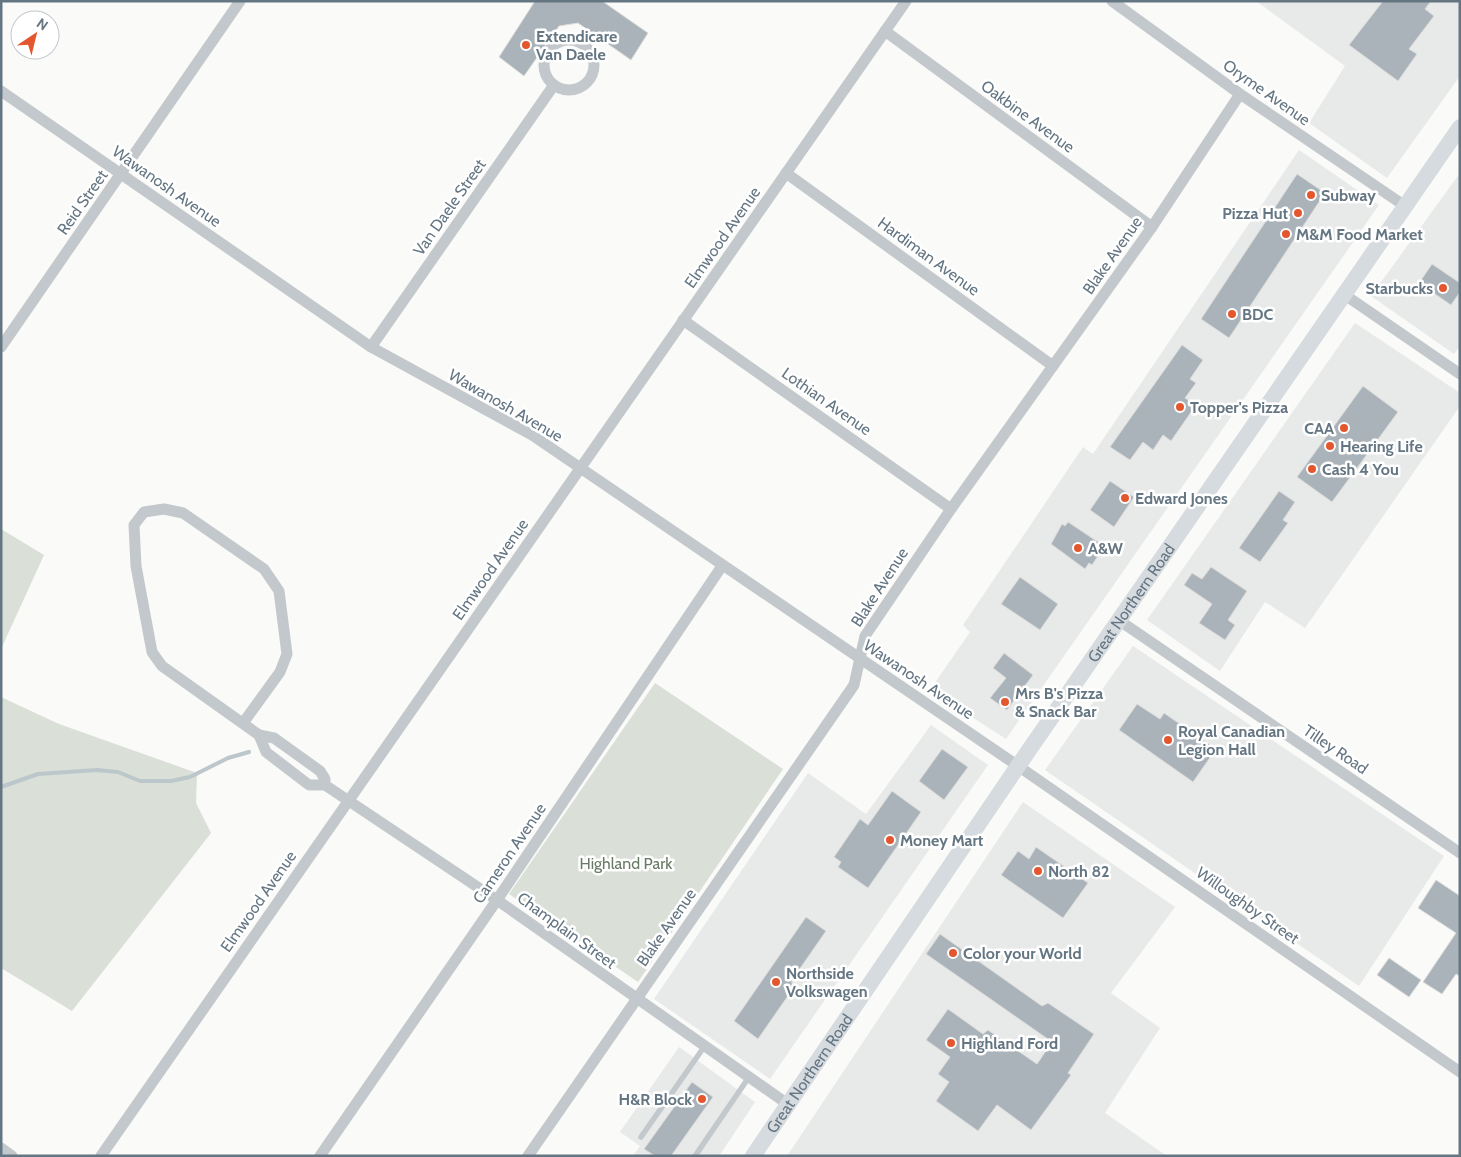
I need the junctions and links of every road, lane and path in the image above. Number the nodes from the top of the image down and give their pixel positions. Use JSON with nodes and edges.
{"nodes":[{"id":1,"x":240,"y":1,"type":"edge"},
{"id":2,"x":906,"y":1,"type":"edge"},
{"id":3,"x":1112,"y":1,"type":"edge"},
{"id":4,"x":885,"y":31,"type":"junction"},
{"id":5,"x":554,"y":85,"type":"junction"},
{"id":6,"x":1,"y":91,"type":"edge"},
{"id":7,"x":1240,"y":94,"type":"junction"},
{"id":8,"x":1457,"y":135,"type":"edge"},
{"id":9,"x":786,"y":173,"type":"junction"},
{"id":10,"x":122,"y":174,"type":"junction"},
{"id":11,"x":1406,"y":206,"type":"junction"},
{"id":12,"x":1152,"y":227,"type":"junction"},
{"id":13,"x":1345,"y":295,"type":"junction"},
{"id":14,"x":683,"y":320,"type":"junction"},
{"id":15,"x":1,"y":347,"type":"edge"},
{"id":16,"x":371,"y":347,"type":"junction"},
{"id":17,"x":1052,"y":366,"type":"junction"},
{"id":18,"x":1460,"y":374,"type":"edge"},
{"id":19,"x":580,"y":469,"type":"junction"},
{"id":20,"x":952,"y":509,"type":"junction"},
{"id":21,"x":722,"y":566,"type":"junction"},
{"id":22,"x":1120,"y":621,"type":"junction"},
{"id":23,"x":860,"y":659,"type":"junction"},
{"id":24,"x":243,"y":723,"type":"junction"},
{"id":25,"x":259,"y":735,"type":"junction"},
{"id":26,"x":1018,"y":766,"type":"junction"},
{"id":27,"x":325,"y":785,"type":"junction"},
{"id":28,"x":348,"y":800,"type":"junction"},
{"id":29,"x":1460,"y":853,"type":"edge"},
{"id":30,"x":497,"y":900,"type":"junction"},
{"id":31,"x":636,"y":999,"type":"junction"},
{"id":32,"x":704,"y":1047,"type":"junction"},
{"id":33,"x":1460,"y":1072,"type":"edge"},
{"id":34,"x":749,"y":1077,"type":"junction"},
{"id":35,"x":789,"y":1105,"type":"junction"},
{"id":36,"x":641,"y":1137,"type":"dead end"},
{"id":37,"x":1,"y":1148,"type":"edge"},
{"id":38,"x":12,"y":1156,"type":"edge"},
{"id":39,"x":102,"y":1156,"type":"edge"},
{"id":40,"x":320,"y":1156,"type":"edge"},
{"id":41,"x":528,"y":1156,"type":"edge"},
{"id":42,"x":695,"y":1156,"type":"edge"},
{"id":43,"x":753,"y":1156,"type":"edge"}],
"edges":[{"from":1,"to":10,"type":"street","name":"Reid Street"},
{"from":2,"to":4,"type":"street","name":"Elmwood Avenue"},
{"from":3,"to":7,"type":"street","name":"Oryme Avenue"},
{"from":4,"to":9,"type":"street","name":"Elmwood Avenue"},
{"from":4,"to":12,"type":"street","name":"Oakbine Avenue"},
{"from":5,"to":5,"type":"street"},
{"from":5,"to":16,"type":"street","name":"Van Daele Street"},
{"from":6,"to":10,"type":"street","name":"Wawanosh Avenue"},
{"from":7,"to":11,"type":"street","name":"Oryme Avenue"},
{"from":7,"to":12,"type":"street","name":"Blake Avenue"},
{"from":8,"to":11,"type":"main road","name":"Great Northern Road"},
{"from":9,"to":14,"type":"street","name":"Elmwood Avenue"},
{"from":9,"to":17,"type":"street","name":"Hardiman Avenue"},
{"from":10,"to":15,"type":"street","name":"Reid Street"},
{"from":10,"to":16,"type":"street","name":"Wawanosh Avenue"},
{"from":11,"to":13,"type":"main road","name":"Great Northern Road"},
{"from":12,"to":17,"type":"street","name":"Blake Avenue"},
{"from":13,"to":18,"type":"street"},
{"from":13,"to":22,"type":"main road","name":"Great Northern Road"},
{"from":14,"to":19,"type":"street","name":"Elmwood Avenue"},
{"from":14,"to":20,"type":"street","name":"Lothian Avenue"},
{"from":16,"to":19,"type":"street","name":"Wawanosh Avenue"},
{"from":17,"to":20,"type":"street","name":"Blake Avenue"},
{"from":19,"to":21,"type":"street","name":"Wawanosh Avenue"},
{"from":19,"to":28,"type":"street","name":"Elmwood Avenue"},
{"from":20,"to":23,"type":"street","name":"Blake Avenue"},
{"from":21,"to":23,"type":"street","name":"Wawanosh Avenue"},
{"from":21,"to":30,"type":"street","name":"Cameron Avenue"},
{"from":22,"to":26,"type":"main road","name":"Great Northern Road"},
{"from":22,"to":29,"type":"street","name":"Tilley Road"},
{"from":23,"to":26,"type":"street","name":"Wawanosh Avenue"},
{"from":23,"to":31,"type":"street","name":"Blake Avenue"},
{"from":24,"to":24,"type":"street","name":"Champlain Street"},
{"from":24,"to":25,"type":"street","name":"Champlain Street"},
{"from":25,"to":27,"type":"street","name":"Champlain Street"},
{"from":25,"to":27,"type":"street","name":"Champlain Street"},
{"from":26,"to":33,"type":"street","name":"Willoughby Street"},
{"from":26,"to":35,"type":"main road","name":"Great Northern Road"},
{"from":27,"to":28,"type":"street","name":"Champlain Street"},
{"from":28,"to":30,"type":"street","name":"Champlain Street"},
{"from":28,"to":39,"type":"street","name":"Elmwood Avenue"},
{"from":30,"to":31,"type":"street","name":"Champlain Street"},
{"from":30,"to":40,"type":"street","name":"Cameron Avenue"},
{"from":31,"to":32,"type":"street","name":"Champlain Street"},
{"from":31,"to":41,"type":"street","name":"Blake Avenue"},
{"from":32,"to":34,"type":"street","name":"Champlain Street"},
{"from":32,"to":36,"type":"lane"},
{"from":34,"to":35,"type":"street","name":"Champlain Street"},
{"from":34,"to":42,"type":"lane"},
{"from":35,"to":43,"type":"main road","name":"Great Northern Road"},
{"from":37,"to":38,"type":"street"}]}
